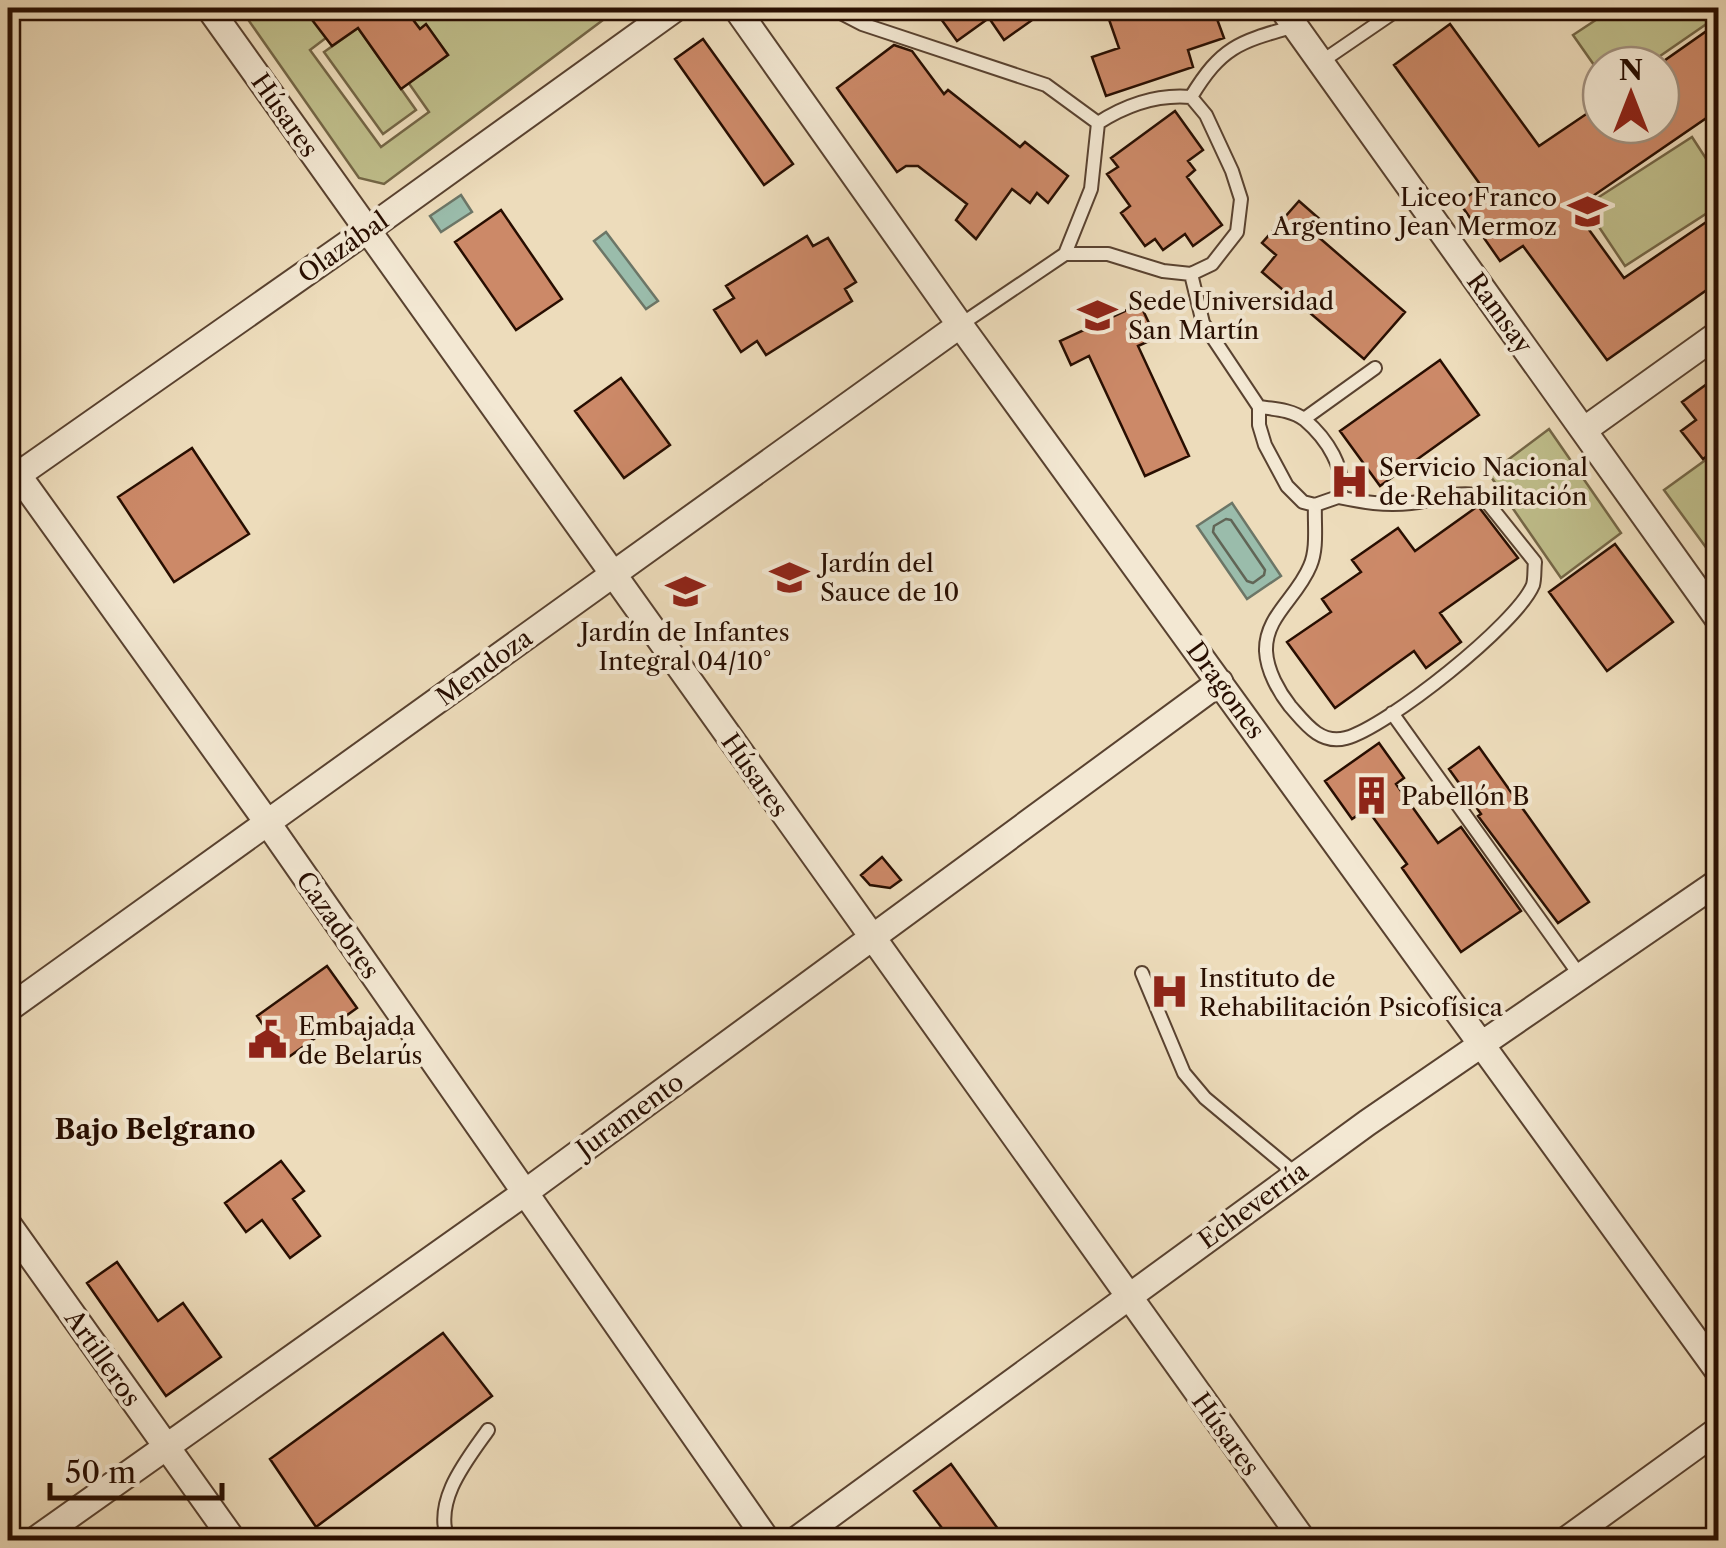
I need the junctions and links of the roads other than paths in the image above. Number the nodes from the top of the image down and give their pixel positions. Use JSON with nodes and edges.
{"nodes":[{"id":1,"x":209,"y":8,"type":"edge"},
{"id":2,"x":676,"y":8,"type":"edge"},
{"id":3,"x":736,"y":8,"type":"edge"},
{"id":4,"x":832,"y":8,"type":"edge"},
{"id":5,"x":1400,"y":8,"type":"edge"},
{"id":6,"x":1288,"y":17,"type":"edge"},
{"id":7,"x":1321,"y":62,"type":"junction"},
{"id":8,"x":1191,"y":96,"type":"junction"},
{"id":9,"x":1098,"y":123,"type":"junction"},
{"id":10,"x":366,"y":231,"type":"junction"},
{"id":11,"x":1065,"y":254,"type":"junction"},
{"id":12,"x":1190,"y":274,"type":"junction"},
{"id":13,"x":960,"y":325,"type":"junction"},
{"id":14,"x":1718,"y":334,"type":"edge"},
{"id":15,"x":1375,"y":368,"type":"dead end"},
{"id":16,"x":1259,"y":407,"type":"junction"},
{"id":17,"x":1304,"y":419,"type":"junction"},
{"id":18,"x":1584,"y":430,"type":"junction"},
{"id":19,"x":11,"y":473,"type":"edge"},
{"id":20,"x":1338,"y":497,"type":"junction"},
{"id":21,"x":1315,"y":505,"type":"junction"},
{"id":22,"x":614,"y":573,"type":"junction"},
{"id":23,"x":1718,"y":619,"type":"edge"},
{"id":24,"x":1220,"y":682,"type":"junction"},
{"id":25,"x":1392,"y":713,"type":"junction"},
{"id":26,"x":267,"y":822,"type":"junction"},
{"id":27,"x":1718,"y":882,"type":"edge"},
{"id":28,"x":870,"y":938,"type":"junction"},
{"id":29,"x":1142,"y":973,"type":"dead end"},
{"id":30,"x":1581,"y":977,"type":"junction"},
{"id":31,"x":8,"y":1009,"type":"edge"},
{"id":32,"x":1482,"y":1046,"type":"junction"},
{"id":33,"x":1296,"y":1174,"type":"junction"},
{"id":34,"x":523,"y":1194,"type":"junction"},
{"id":35,"x":8,"y":1224,"type":"edge"},
{"id":36,"x":1126,"y":1296,"type":"junction"},
{"id":37,"x":1718,"y":1371,"type":"edge"},
{"id":38,"x":488,"y":1430,"type":"dead end"},
{"id":39,"x":1718,"y":1430,"type":"edge"},
{"id":40,"x":166,"y":1447,"type":"junction"},
{"id":41,"x":35,"y":1540,"type":"edge"},
{"id":42,"x":233,"y":1540,"type":"edge"},
{"id":43,"x":448,"y":1540,"type":"edge"},
{"id":44,"x":767,"y":1540,"type":"edge"},
{"id":45,"x":796,"y":1540,"type":"edge"},
{"id":46,"x":1302,"y":1540,"type":"edge"},
{"id":47,"x":1566,"y":1540,"type":"edge"}],
"edges":[{"from":1,"to":10,"type":"street","name":"Húsares"},
{"from":2,"to":10,"type":"street","name":"Olazábal"},
{"from":3,"to":13,"type":"street","name":"Dragones"},
{"from":4,"to":9,"type":"lane"},
{"from":5,"to":7,"type":"lane"},
{"from":6,"to":7,"type":"street","name":"Ramsay"},
{"from":6,"to":8,"type":"lane"},
{"from":7,"to":18,"type":"street","name":"Ramsay"},
{"from":8,"to":9,"type":"lane"},
{"from":8,"to":12,"type":"lane"},
{"from":9,"to":11,"type":"lane"},
{"from":10,"to":19,"type":"street","name":"Olazábal"},
{"from":10,"to":22,"type":"street","name":"Húsares"},
{"from":11,"to":12,"type":"lane"},
{"from":11,"to":13,"type":"lane"},
{"from":12,"to":16,"type":"lane"},
{"from":13,"to":22,"type":"street","name":"Mendoza"},
{"from":13,"to":24,"type":"street","name":"Dragones"},
{"from":14,"to":18,"type":"street"},
{"from":15,"to":17,"type":"lane"},
{"from":16,"to":17,"type":"lane"},
{"from":16,"to":21,"type":"lane"},
{"from":17,"to":20,"type":"lane"},
{"from":18,"to":23,"type":"street","name":"Ramsay"},
{"from":19,"to":26,"type":"street","name":"Cazadores"},
{"from":20,"to":21,"type":"lane"},
{"from":20,"to":25,"type":"lane"},
{"from":21,"to":25,"type":"lane"},
{"from":22,"to":26,"type":"street","name":"Mendoza"},
{"from":22,"to":28,"type":"street","name":"Húsares"},
{"from":24,"to":28,"type":"street","name":"Juramento"},
{"from":24,"to":32,"type":"street","name":"Dragones"},
{"from":25,"to":30,"type":"lane"},
{"from":26,"to":31,"type":"street","name":"Mendoza"},
{"from":26,"to":34,"type":"street","name":"Cazadores"},
{"from":27,"to":30,"type":"street","name":"Echeverría"},
{"from":28,"to":34,"type":"street","name":"Juramento"},
{"from":28,"to":36,"type":"street","name":"Húsares"},
{"from":29,"to":33,"type":"lane"},
{"from":30,"to":32,"type":"street","name":"Echeverría"},
{"from":32,"to":33,"type":"street","name":"Echeverría"},
{"from":32,"to":37,"type":"street","name":"Dragones"},
{"from":33,"to":36,"type":"street","name":"Echeverría"},
{"from":34,"to":40,"type":"street","name":"Juramento"},
{"from":34,"to":44,"type":"street","name":"Cazadores"},
{"from":35,"to":40,"type":"street","name":"Artilleros"},
{"from":36,"to":45,"type":"street","name":"Echeverría"},
{"from":36,"to":46,"type":"street","name":"Húsares"},
{"from":38,"to":43,"type":"lane"},
{"from":39,"to":47,"type":"street"},
{"from":40,"to":41,"type":"street","name":"Juramento"},
{"from":40,"to":42,"type":"street","name":"Artilleros"}]}
